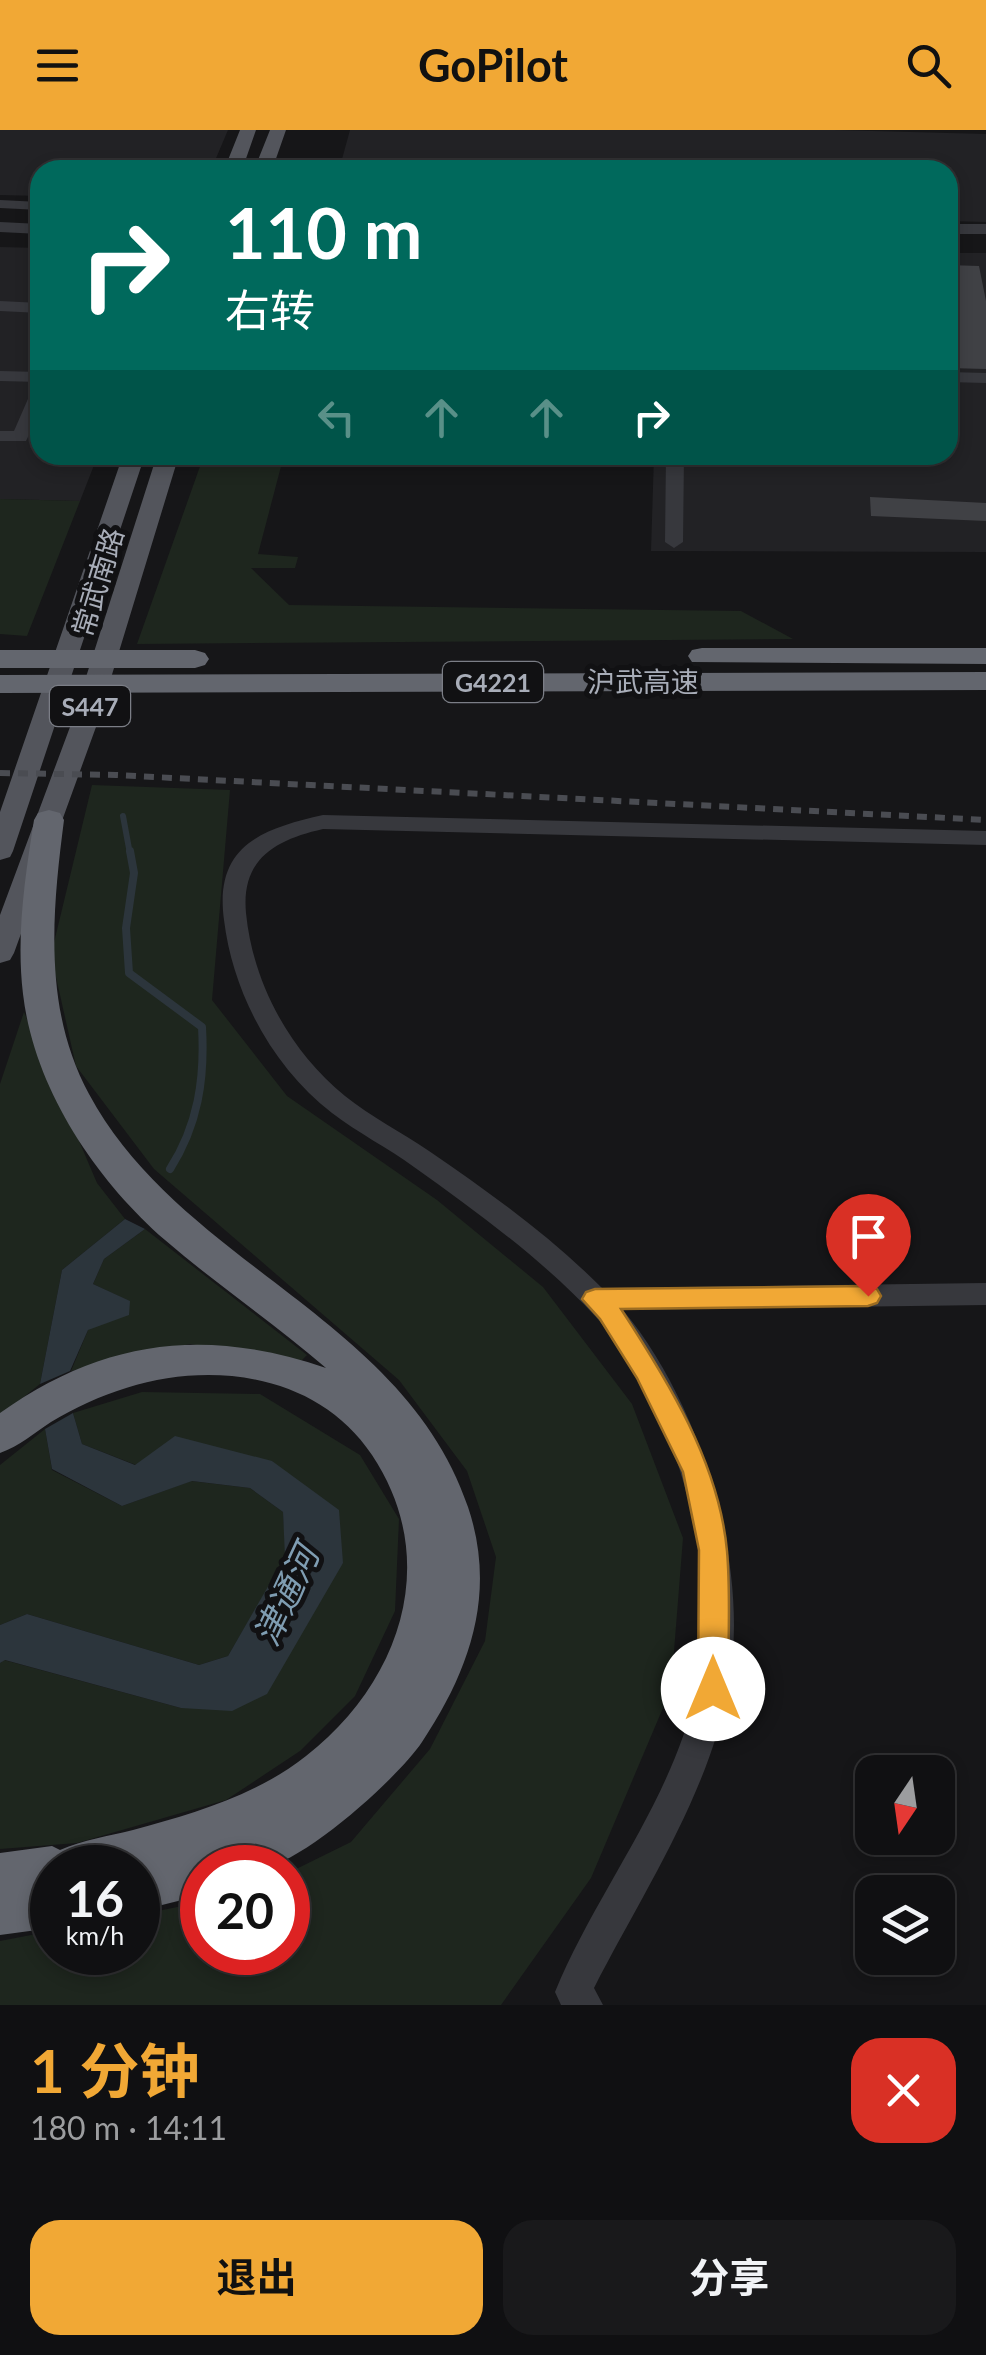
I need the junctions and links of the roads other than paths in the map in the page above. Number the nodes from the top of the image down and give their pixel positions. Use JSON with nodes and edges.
{"nodes":[{"id":1,"x":248,"y":130,"type":"edge"},
{"id":2,"x":278,"y":130,"type":"edge"},
{"id":3,"x":237,"y":160,"type":"edge"},
{"id":4,"x":268,"y":160,"type":"edge"},
{"id":5,"x":0,"y":204,"type":"edge"},
{"id":6,"x":30,"y":206,"type":"edge"},
{"id":7,"x":0,"y":227,"type":"edge"},
{"id":8,"x":30,"y":228,"type":"edge"},
{"id":9,"x":958,"y":228,"type":"edge"},
{"id":10,"x":986,"y":229,"type":"edge"},
{"id":11,"x":958,"y":240,"type":"edge"},
{"id":12,"x":986,"y":241,"type":"edge"},
{"id":13,"x":0,"y":306,"type":"edge"},
{"id":14,"x":30,"y":308,"type":"edge"},
{"id":15,"x":0,"y":376,"type":"edge"},
{"id":16,"x":30,"y":377,"type":"edge"},
{"id":17,"x":958,"y":377,"type":"edge"},
{"id":18,"x":986,"y":378,"type":"edge"},
{"id":19,"x":30,"y":414,"type":"edge"},
{"id":20,"x":0,"y":436,"type":"edge"},
{"id":21,"x":131,"y":465,"type":"edge"},
{"id":22,"x":165,"y":465,"type":"edge"},
{"id":23,"x":675,"y":465,"type":"edge"},
{"id":24,"x":674,"y":542,"type":"dead end"},
{"id":25,"x":986,"y":656,"type":"edge"},
{"id":26,"x":0,"y":660,"type":"edge"},
{"id":27,"x":986,"y":681,"type":"edge"},
{"id":28,"x":0,"y":684,"type":"edge"},
{"id":29,"x":49,"y":820,"type":"junction"},
{"id":30,"x":986,"y":838,"type":"edge"},
{"id":31,"x":0,"y":851,"type":"edge"},
{"id":32,"x":0,"y":953,"type":"edge"},
{"id":33,"x":986,"y":1294,"type":"edge"},
{"id":34,"x":595,"y":1299,"type":"junction"},
{"id":35,"x":0,"y":1436,"type":"edge"},
{"id":36,"x":160,"y":1845,"type":"edge"},
{"id":37,"x":257,"y":1845,"type":"edge"},
{"id":38,"x":30,"y":1873,"type":"edge"},
{"id":39,"x":0,"y":1876,"type":"edge"},
{"id":40,"x":30,"y":1907,"type":"edge"},
{"id":41,"x":0,"y":1911,"type":"edge"},
{"id":42,"x":585,"y":2005,"type":"edge"}],
"edges":[{"from":1,"to":3,"type":"main road"},
{"from":2,"to":4,"type":"main road"},
{"from":5,"to":6,"type":"street"},
{"from":7,"to":8,"type":"street"},
{"from":9,"to":10,"type":"street"},
{"from":11,"to":12,"type":"street"},
{"from":13,"to":14,"type":"street"},
{"from":15,"to":16,"type":"street"},
{"from":17,"to":18,"type":"street"},
{"from":19,"to":20,"type":"street"},
{"from":21,"to":31,"type":"main road","name":"常武南路","number":"S447"},
{"from":22,"to":29,"type":"main road","name":"常武南路","number":"S447"},
{"from":23,"to":24,"type":"street"},
{"from":25,"to":26,"type":"highway","name":"沪武高速","number":"G4221"},
{"from":27,"to":28,"type":"highway","name":"沪武高速","number":"G4221"},
{"from":29,"to":32,"type":"main road","name":"常武南路","number":"S447"},
{"from":29,"to":37,"type":"highway"},
{"from":30,"to":34,"type":"street"},
{"from":33,"to":34,"type":"street"},
{"from":34,"to":42,"type":"street"},
{"from":35,"to":36,"type":"highway"},
{"from":38,"to":39,"type":"highway"},
{"from":40,"to":41,"type":"highway"}]}
